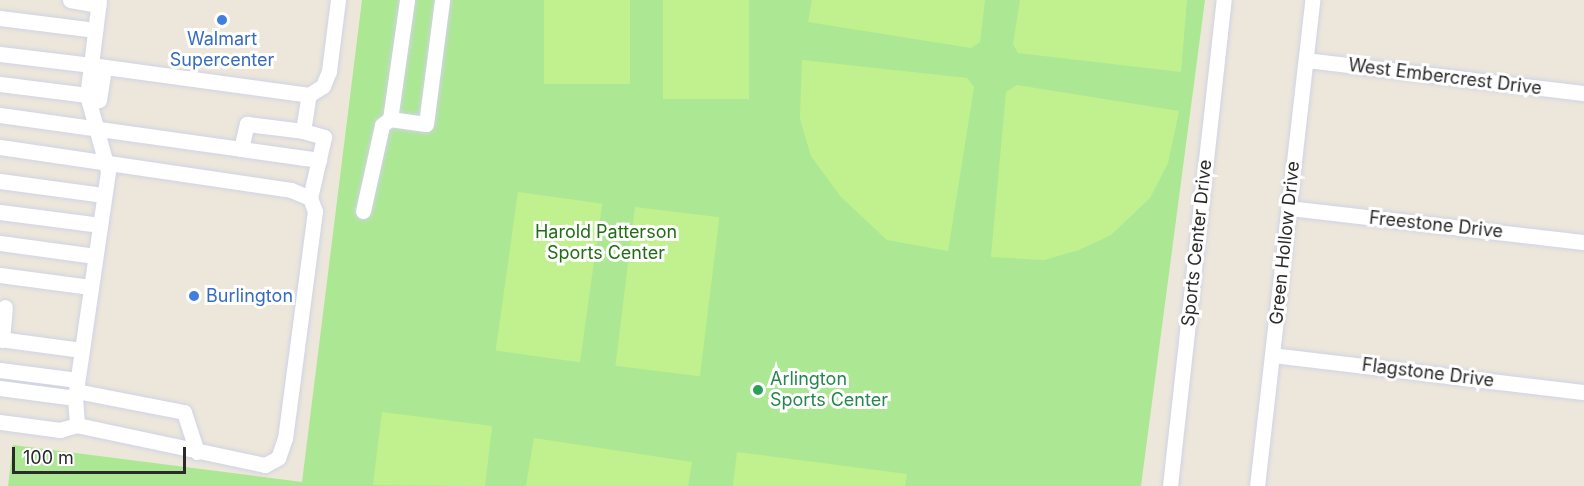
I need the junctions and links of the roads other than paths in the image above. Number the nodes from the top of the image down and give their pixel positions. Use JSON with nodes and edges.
{"nodes":[{"id":1,"x":70,"y":0,"type":"edge"},
{"id":2,"x":338,"y":0,"type":"edge"},
{"id":3,"x":407,"y":0,"type":"edge"},
{"id":4,"x":442,"y":0,"type":"edge"},
{"id":5,"x":1224,"y":0,"type":"edge"},
{"id":6,"x":1312,"y":0,"type":"edge"},
{"id":7,"x":99,"y":3,"type":"edge"},
{"id":8,"x":0,"y":18,"type":"edge"},
{"id":9,"x":95,"y":30,"type":"junction"},
{"id":10,"x":0,"y":54,"type":"edge"},
{"id":11,"x":1305,"y":60,"type":"junction"},
{"id":12,"x":98,"y":66,"type":"junction"},
{"id":13,"x":0,"y":84,"type":"edge"},
{"id":14,"x":1584,"y":93,"type":"edge"},
{"id":15,"x":309,"y":95,"type":"junction"},
{"id":16,"x":88,"y":98,"type":"junction"},
{"id":17,"x":0,"y":116,"type":"edge"},
{"id":18,"x":390,"y":119,"type":"junction"},
{"id":19,"x":96,"y":129,"type":"junction"},
{"id":20,"x":303,"y":131,"type":"junction"},
{"id":21,"x":0,"y":147,"type":"edge"},
{"id":22,"x":241,"y":149,"type":"junction"},
{"id":23,"x":319,"y":160,"type":"junction"},
{"id":24,"x":105,"y":161,"type":"junction"},
{"id":25,"x":0,"y":181,"type":"edge"},
{"id":26,"x":104,"y":195,"type":"junction"},
{"id":27,"x":310,"y":198,"type":"junction"},
{"id":28,"x":1289,"y":208,"type":"junction"},
{"id":29,"x":363,"y":211,"type":"dead end"},
{"id":30,"x":0,"y":212,"type":"edge"},
{"id":31,"x":100,"y":225,"type":"junction"},
{"id":32,"x":1584,"y":242,"type":"edge"},
{"id":33,"x":0,"y":243,"type":"edge"},
{"id":34,"x":95,"y":256,"type":"junction"},
{"id":35,"x":0,"y":275,"type":"edge"},
{"id":36,"x":90,"y":287,"type":"junction"},
{"id":37,"x":5,"y":307,"type":"dead end"},
{"id":38,"x":1,"y":339,"type":"edge"},
{"id":39,"x":81,"y":350,"type":"junction"},
{"id":40,"x":1272,"y":355,"type":"junction"},
{"id":41,"x":0,"y":370,"type":"edge"},
{"id":42,"x":0,"y":388,"type":"edge"},
{"id":43,"x":76,"y":390,"type":"junction"},
{"id":44,"x":1584,"y":392,"type":"edge"},
{"id":45,"x":0,"y":422,"type":"edge"},
{"id":46,"x":77,"y":425,"type":"junction"},
{"id":47,"x":197,"y":452,"type":"junction"},
{"id":48,"x":1170,"y":486,"type":"edge"},
{"id":49,"x":1257,"y":486,"type":"edge"}],
"edges":[{"from":1,"to":7,"type":"street"},
{"from":2,"to":15,"type":"street"},
{"from":3,"to":18,"type":"street"},
{"from":4,"to":18,"type":"street"},
{"from":5,"to":48,"type":"street","name":"Sports Center Drive"},
{"from":6,"to":11,"type":"street","name":"Green Hollow Drive"},
{"from":7,"to":9,"type":"street"},
{"from":8,"to":9,"type":"street"},
{"from":9,"to":12,"type":"street"},
{"from":10,"to":12,"type":"street"},
{"from":11,"to":14,"type":"street","name":"West Embercrest Drive"},
{"from":11,"to":28,"type":"street","name":"Green Hollow Drive"},
{"from":12,"to":15,"type":"street"},
{"from":12,"to":16,"type":"street"},
{"from":13,"to":16,"type":"street"},
{"from":15,"to":20,"type":"street"},
{"from":16,"to":19,"type":"street"},
{"from":17,"to":19,"type":"street"},
{"from":18,"to":29,"type":"street"},
{"from":19,"to":22,"type":"street"},
{"from":19,"to":24,"type":"street"},
{"from":20,"to":22,"type":"street"},
{"from":20,"to":23,"type":"street"},
{"from":21,"to":24,"type":"street"},
{"from":22,"to":23,"type":"street"},
{"from":23,"to":27,"type":"street"},
{"from":24,"to":26,"type":"street"},
{"from":24,"to":27,"type":"street"},
{"from":25,"to":26,"type":"street"},
{"from":26,"to":31,"type":"street"},
{"from":27,"to":47,"type":"street"},
{"from":28,"to":32,"type":"street","name":"Freestone Drive"},
{"from":28,"to":40,"type":"street","name":"Green Hollow Drive"},
{"from":30,"to":31,"type":"street"},
{"from":31,"to":34,"type":"street"},
{"from":33,"to":34,"type":"street"},
{"from":34,"to":36,"type":"street"},
{"from":35,"to":36,"type":"street"},
{"from":36,"to":39,"type":"street"},
{"from":37,"to":38,"type":"street"},
{"from":38,"to":39,"type":"street"},
{"from":39,"to":43,"type":"street"},
{"from":40,"to":44,"type":"street","name":"Flagstone Drive"},
{"from":40,"to":49,"type":"street","name":"Green Hollow Drive"},
{"from":41,"to":43,"type":"street"},
{"from":42,"to":43,"type":"street"},
{"from":43,"to":46,"type":"street"},
{"from":43,"to":47,"type":"street"},
{"from":45,"to":46,"type":"street"},
{"from":46,"to":47,"type":"street"}]}
